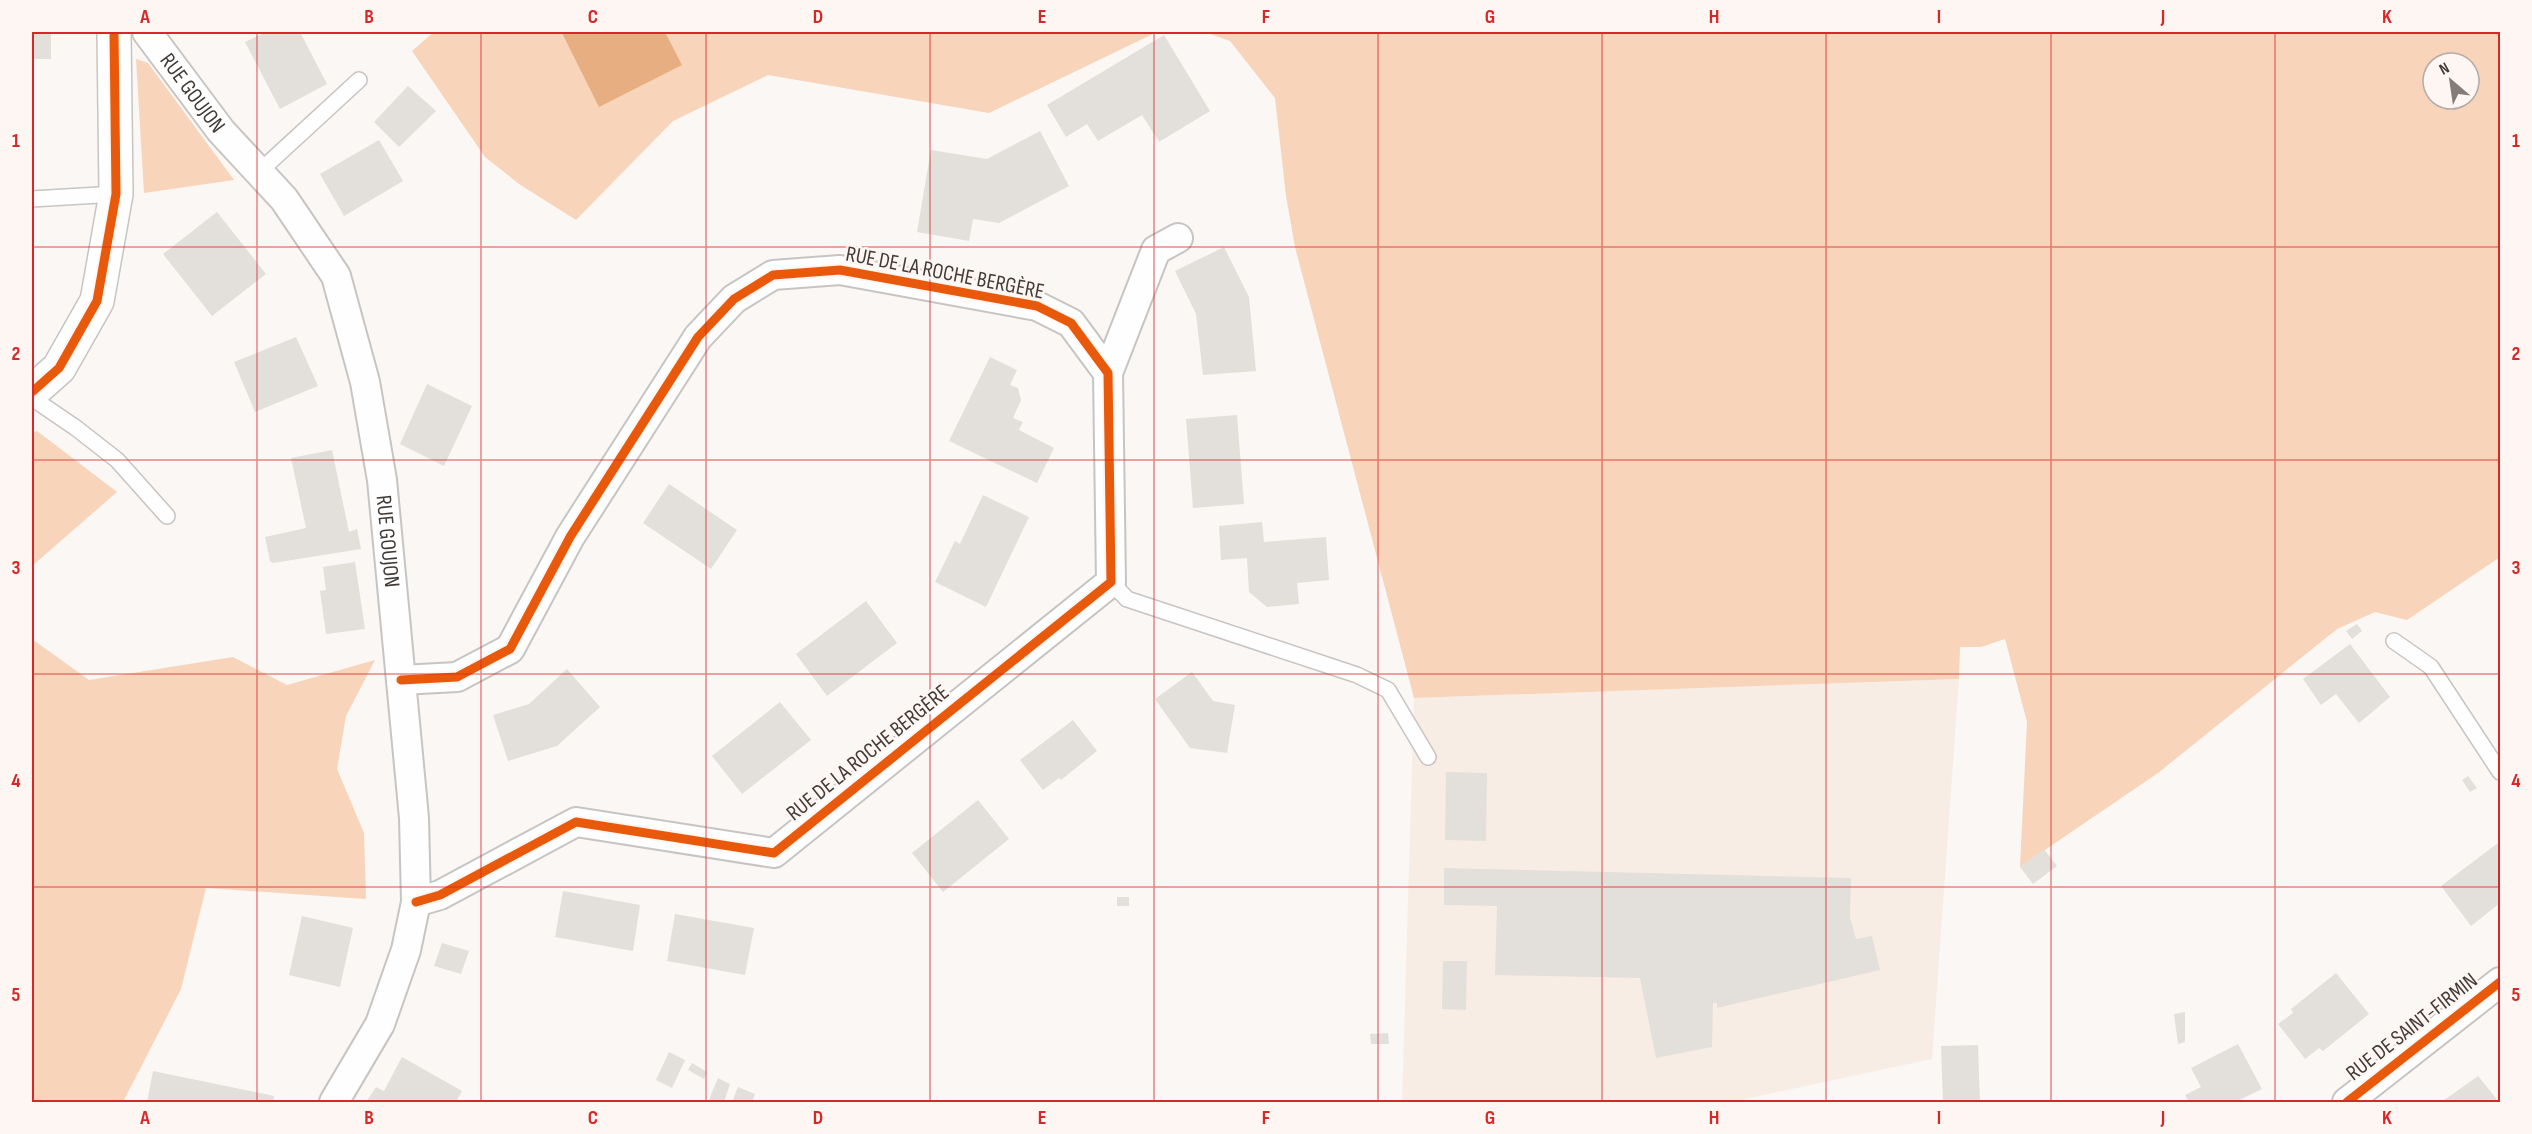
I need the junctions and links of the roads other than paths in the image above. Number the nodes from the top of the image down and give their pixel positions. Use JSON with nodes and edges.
{"nodes":[{"id":1,"x":114,"y":32,"type":"edge"},
{"id":2,"x":147,"y":32,"type":"edge"},
{"id":3,"x":359,"y":80,"type":"dead end"},
{"id":4,"x":260,"y":172,"type":"junction"},
{"id":5,"x":116,"y":194,"type":"junction"},
{"id":6,"x":32,"y":200,"type":"edge"},
{"id":7,"x":1178,"y":238,"type":"dead end"},
{"id":8,"x":1108,"y":373,"type":"junction"},
{"id":9,"x":32,"y":392,"type":"edge"},
{"id":10,"x":32,"y":398,"type":"edge"},
{"id":11,"x":167,"y":516,"type":"dead end"},
{"id":12,"x":1111,"y":582,"type":"junction"},
{"id":13,"x":2394,"y":641,"type":"dead end"},
{"id":14,"x":401,"y":680,"type":"junction"},
{"id":15,"x":1428,"y":757,"type":"dead end"},
{"id":16,"x":2500,"y":772,"type":"edge"},
{"id":17,"x":416,"y":902,"type":"junction"},
{"id":18,"x":2500,"y":982,"type":"edge"},
{"id":19,"x":334,"y":1102,"type":"edge"},
{"id":20,"x":2347,"y":1102,"type":"edge"}],
"edges":[{"from":1,"to":5,"type":"street"},
{"from":2,"to":4,"type":"street","name":"RUE GOUJON"},
{"from":3,"to":4,"type":"lane"},
{"from":4,"to":14,"type":"street","name":"RUE GOUJON"},
{"from":5,"to":6,"type":"lane"},
{"from":5,"to":9,"type":"street"},
{"from":7,"to":8,"type":"street"},
{"from":8,"to":12,"type":"street"},
{"from":8,"to":14,"type":"street","name":"RUE DE LA ROCHE BERGÈRE"},
{"from":10,"to":11,"type":"lane"},
{"from":12,"to":15,"type":"lane"},
{"from":12,"to":17,"type":"street","name":"RUE DE LA ROCHE BERGÈRE"},
{"from":13,"to":16,"type":"lane"},
{"from":14,"to":17,"type":"street","name":"RUE GOUJON"},
{"from":17,"to":19,"type":"street","name":"RUE GOUJON"},
{"from":18,"to":20,"type":"street","name":"RUE DE SAINT-FIRMIN"}]}
